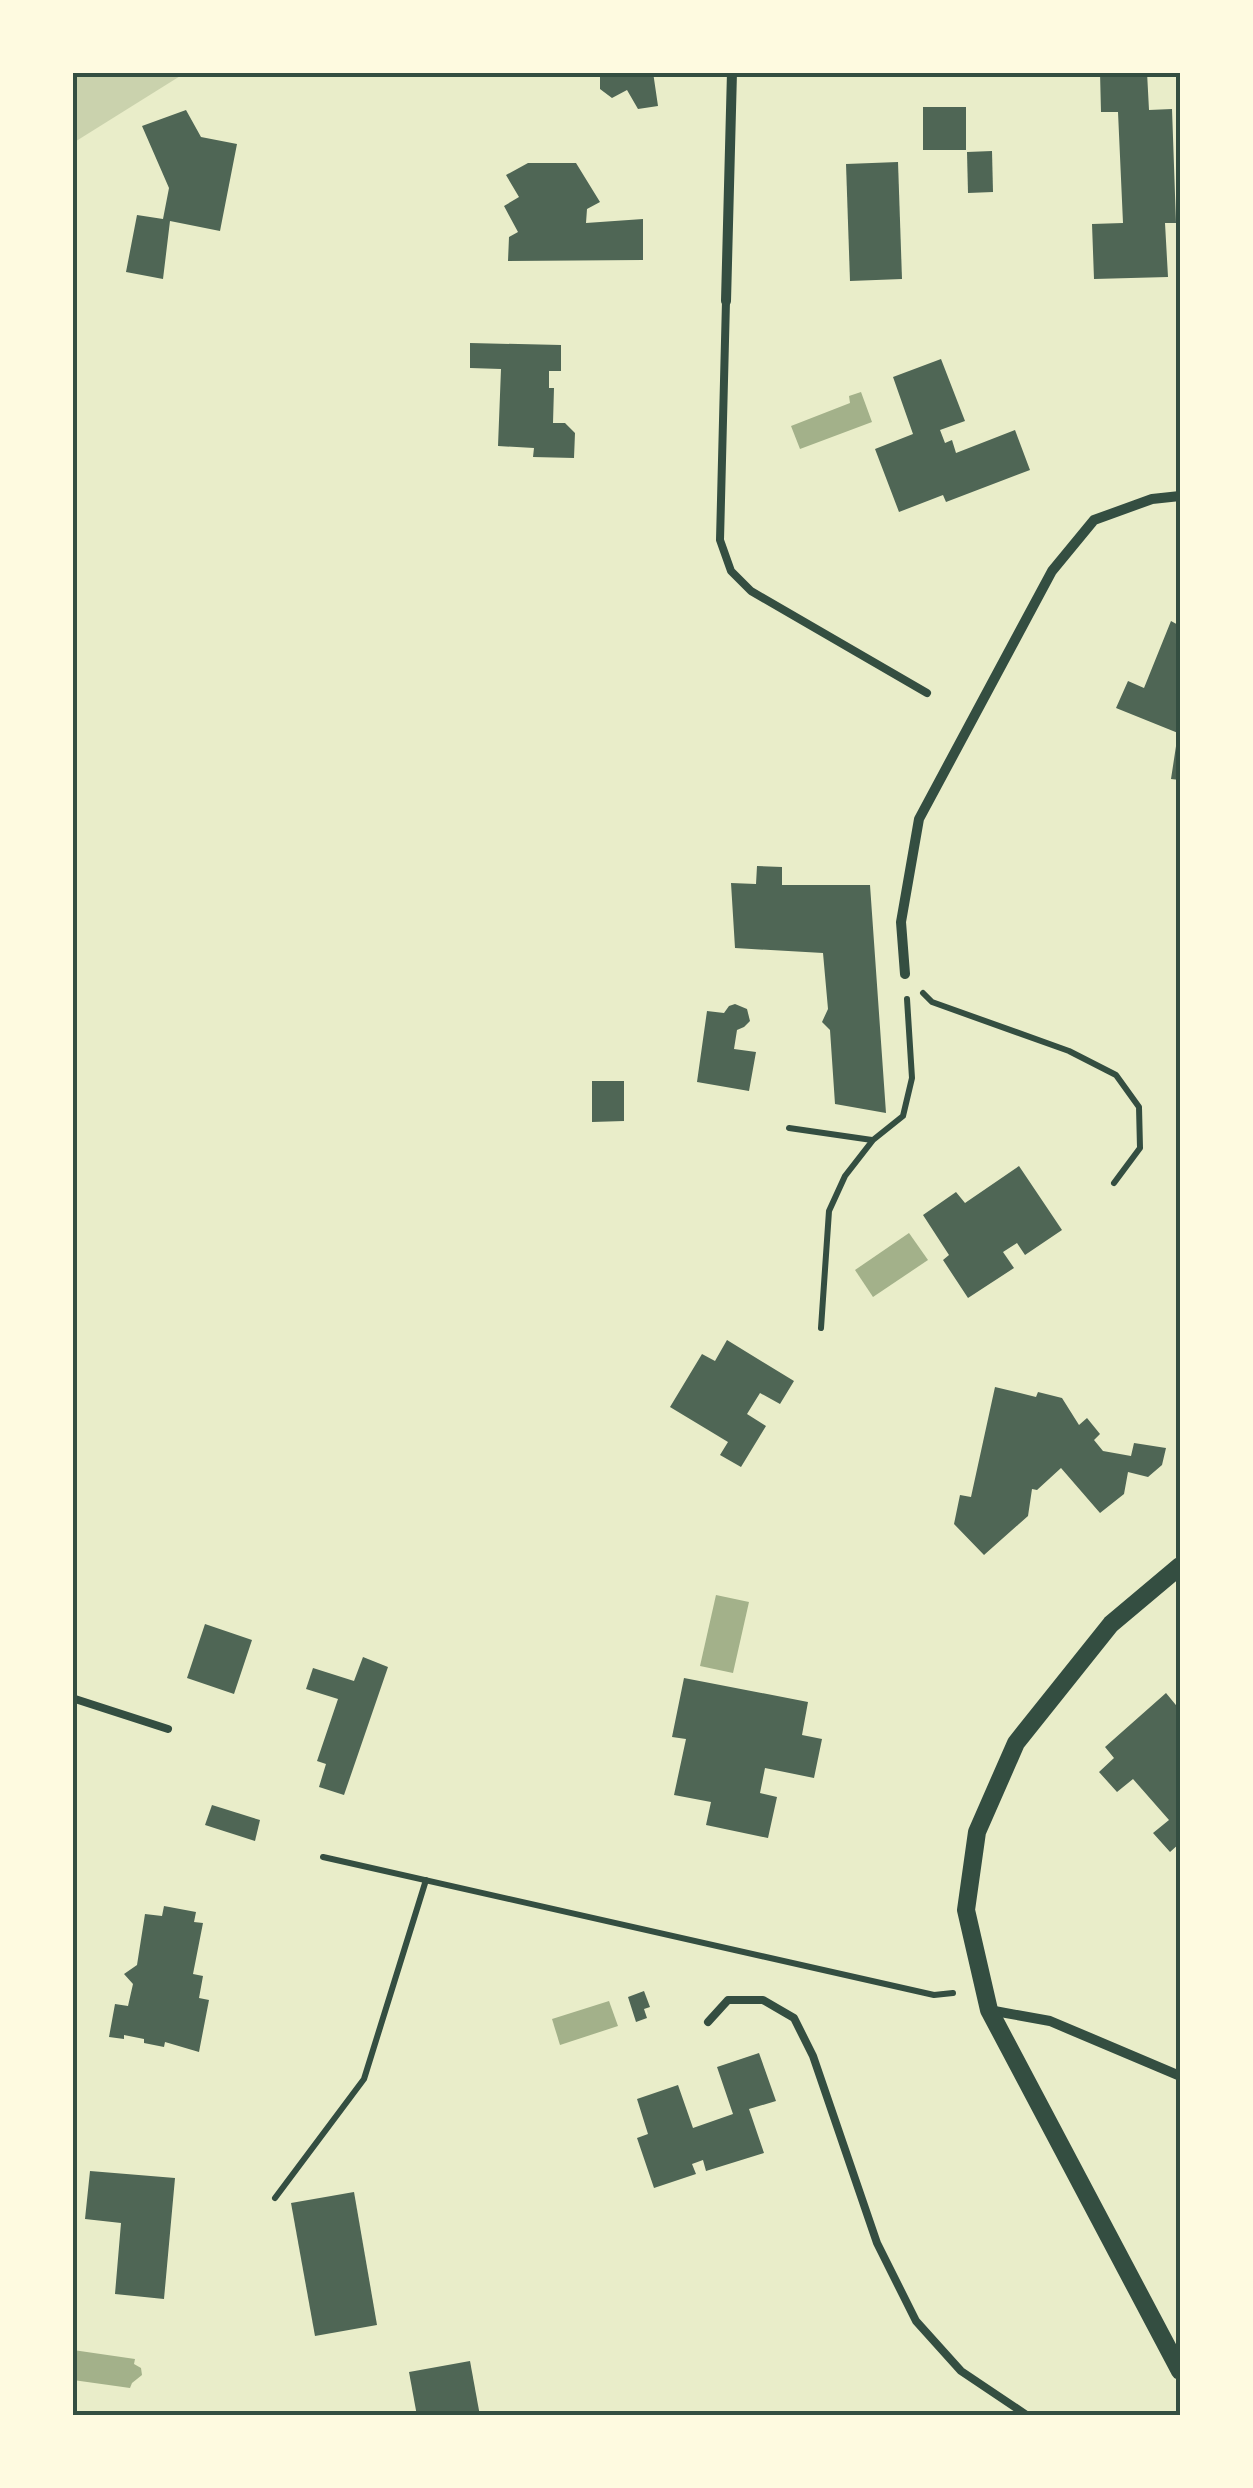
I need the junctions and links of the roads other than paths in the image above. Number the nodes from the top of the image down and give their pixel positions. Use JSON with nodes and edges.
{"nodes":[{"id":1,"x":732,"y":72,"type":"edge"},
{"id":2,"x":726,"y":301,"type":"joint"},
{"id":3,"x":1180,"y":496,"type":"edge"},
{"id":4,"x":927,"y":693,"type":"dead end"},
{"id":5,"x":905,"y":974,"type":"road end"},
{"id":6,"x":1180,"y":1566,"type":"edge"},
{"id":7,"x":72,"y":1698,"type":"edge"},
{"id":8,"x":168,"y":1729,"type":"dead end"},
{"id":9,"x":989,"y":2010,"type":"junction"},
{"id":10,"x":708,"y":2022,"type":"dead end"},
{"id":11,"x":1180,"y":2076,"type":"edge"},
{"id":12,"x":1180,"y":2371,"type":"edge"},
{"id":13,"x":1028,"y":2416,"type":"edge"}],
"edges":[{"from":1,"to":2,"type":"street"},
{"from":2,"to":4,"type":"lane"},
{"from":3,"to":5,"type":"street"},
{"from":6,"to":9,"type":"street"},
{"from":7,"to":8,"type":"lane"},
{"from":9,"to":11,"type":"street"},
{"from":9,"to":12,"type":"street"},
{"from":10,"to":13,"type":"lane"}]}
